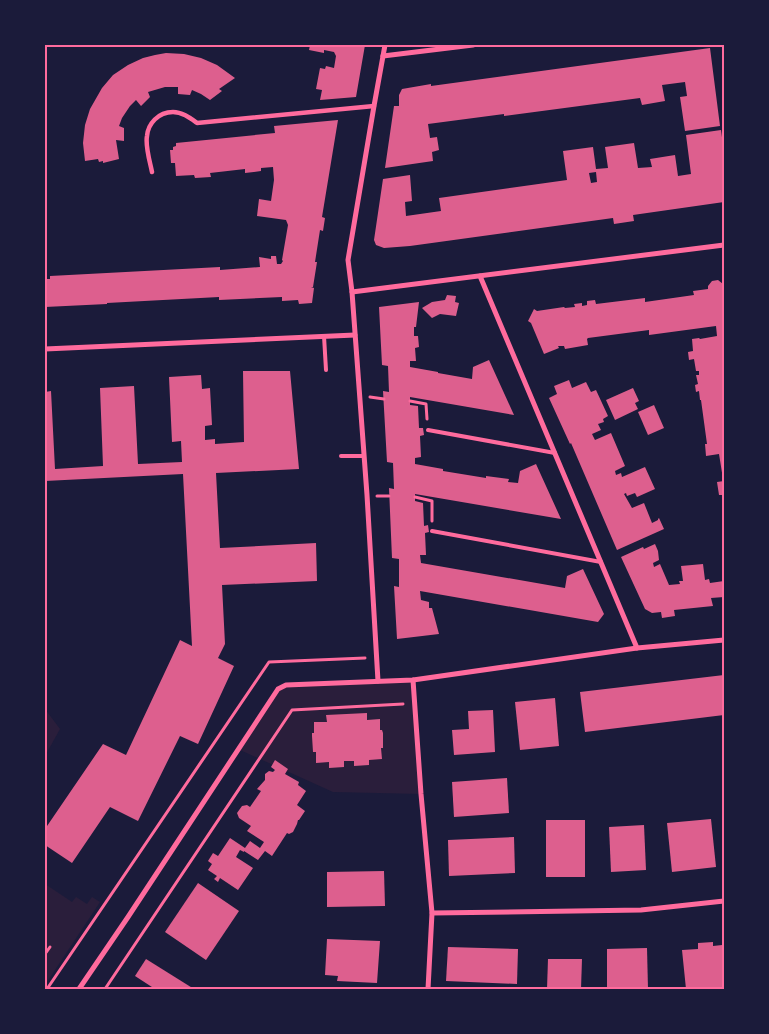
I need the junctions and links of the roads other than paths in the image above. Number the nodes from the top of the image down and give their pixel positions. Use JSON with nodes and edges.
{"nodes":[{"id":1,"x":385,"y":45,"type":"edge"},
{"id":2,"x":473,"y":45,"type":"edge"},
{"id":3,"x":383,"y":56,"type":"junction"},
{"id":4,"x":374,"y":106,"type":"junction"},
{"id":5,"x":152,"y":172,"type":"dead end"},
{"id":6,"x":724,"y":245,"type":"edge"},
{"id":7,"x":480,"y":276,"type":"junction"},
{"id":8,"x":352,"y":292,"type":"junction"},
{"id":9,"x":355,"y":335,"type":"junction"},
{"id":10,"x":324,"y":336,"type":"junction"},
{"id":11,"x":45,"y":349,"type":"edge"},
{"id":12,"x":326,"y":370,"type":"dead end"},
{"id":13,"x":428,"y":430,"type":"road end"},
{"id":14,"x":555,"y":453,"type":"junction"},
{"id":15,"x":341,"y":456,"type":"dead end"},
{"id":16,"x":364,"y":456,"type":"junction"},
{"id":17,"x":432,"y":531,"type":"road end"},
{"id":18,"x":601,"y":562,"type":"junction"},
{"id":19,"x":724,"y":640,"type":"edge"},
{"id":20,"x":637,"y":648,"type":"junction"},
{"id":21,"x":413,"y":680,"type":"junction"},
{"id":22,"x":378,"y":681,"type":"junction"},
{"id":23,"x":724,"y":901,"type":"edge"},
{"id":24,"x":432,"y":913,"type":"junction"},
{"id":25,"x":79,"y":989,"type":"edge"},
{"id":26,"x":428,"y":989,"type":"edge"}],
"edges":[{"from":1,"to":3,"type":"street"},
{"from":2,"to":3,"type":"street"},
{"from":3,"to":4,"type":"street"},
{"from":4,"to":5,"type":"street"},
{"from":4,"to":8,"type":"street"},
{"from":6,"to":7,"type":"street"},
{"from":7,"to":8,"type":"street"},
{"from":7,"to":14,"type":"street"},
{"from":8,"to":9,"type":"street"},
{"from":9,"to":10,"type":"street"},
{"from":9,"to":16,"type":"street"},
{"from":10,"to":11,"type":"street"},
{"from":10,"to":12,"type":"lane"},
{"from":13,"to":14,"type":"lane"},
{"from":14,"to":18,"type":"street"},
{"from":15,"to":16,"type":"lane"},
{"from":16,"to":22,"type":"street"},
{"from":17,"to":18,"type":"lane"},
{"from":18,"to":20,"type":"street"},
{"from":19,"to":20,"type":"street"},
{"from":20,"to":21,"type":"street"},
{"from":21,"to":22,"type":"street"},
{"from":21,"to":24,"type":"street"},
{"from":22,"to":25,"type":"street"},
{"from":23,"to":24,"type":"street"},
{"from":24,"to":26,"type":"street"}]}
